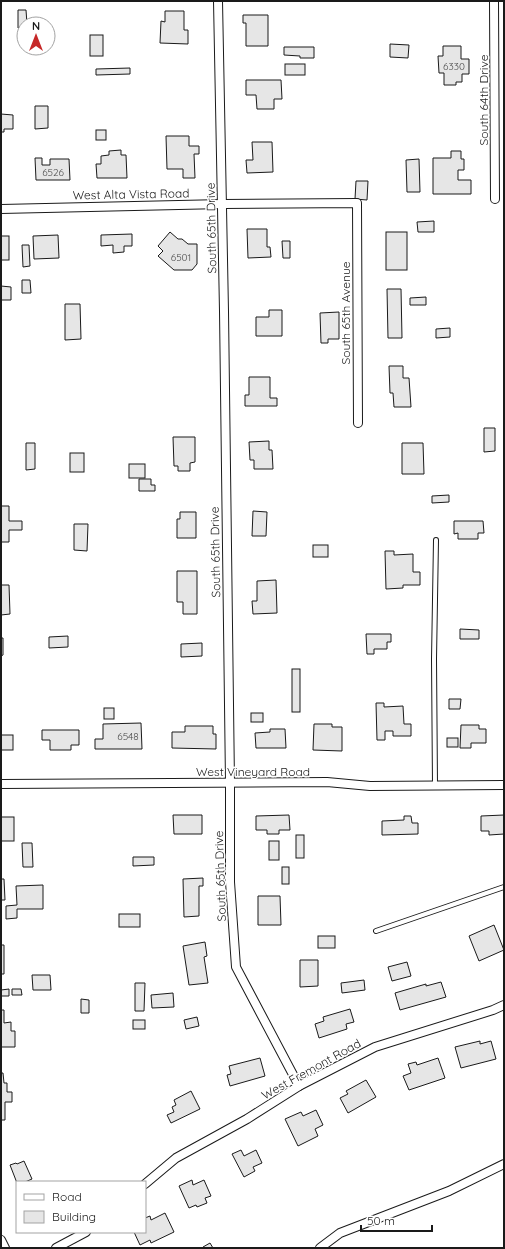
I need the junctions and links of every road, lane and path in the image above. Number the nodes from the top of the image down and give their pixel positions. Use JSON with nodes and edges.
{"nodes":[{"id":1,"x":218,"y":1,"type":"edge"},
{"id":2,"x":494,"y":1,"type":"edge"},
{"id":3,"x":495,"y":199,"type":"dead end"},
{"id":4,"x":357,"y":203,"type":"joint"},
{"id":5,"x":223,"y":204,"type":"junction"},
{"id":6,"x":1,"y":209,"type":"edge"},
{"id":7,"x":358,"y":423,"type":"dead end"},
{"id":8,"x":436,"y":540,"type":"dead end"},
{"id":9,"x":230,"y":783,"type":"junction"},
{"id":10,"x":1,"y":784,"type":"edge"},
{"id":11,"x":504,"y":785,"type":"edge"},
{"id":12,"x":435,"y":786,"type":"junction"},
{"id":13,"x":504,"y":887,"type":"edge"},
{"id":14,"x":376,"y":931,"type":"dead end"},
{"id":15,"x":504,"y":1005,"type":"edge"},
{"id":16,"x":299,"y":1086,"type":"junction"},
{"id":17,"x":504,"y":1164,"type":"edge"},
{"id":18,"x":146,"y":1183,"type":"edge"},
{"id":19,"x":84,"y":1233,"type":"edge"},
{"id":20,"x":1,"y":1240,"type":"edge"},
{"id":21,"x":5,"y":1248,"type":"edge"},
{"id":22,"x":56,"y":1248,"type":"edge"},
{"id":23,"x":320,"y":1248,"type":"edge"}],
"edges":[{"from":1,"to":5,"type":"street","name":"South 65th Drive"},
{"from":2,"to":3,"type":"street","name":"South 64th Drive"},
{"from":4,"to":5,"type":"street","name":"West Alta Vista Road"},
{"from":4,"to":7,"type":"street","name":"South 65th Avenue"},
{"from":5,"to":6,"type":"street","name":"West Alta Vista Road"},
{"from":5,"to":9,"type":"street","name":"South 65th Drive"},
{"from":8,"to":12,"type":"lane"},
{"from":9,"to":10,"type":"street","name":"West Vineyard Road"},
{"from":9,"to":12,"type":"street","name":"West Vineyard Road"},
{"from":9,"to":16,"type":"street","name":"South 65th Drive"},
{"from":11,"to":12,"type":"street","name":"West Vineyard Road"},
{"from":13,"to":14,"type":"lane"},
{"from":15,"to":16,"type":"street","name":"West Fremont Road"},
{"from":16,"to":18,"type":"street","name":"West Fremont Road"},
{"from":17,"to":23,"type":"street"},
{"from":19,"to":22,"type":"street"},
{"from":20,"to":21,"type":"street"}]}
